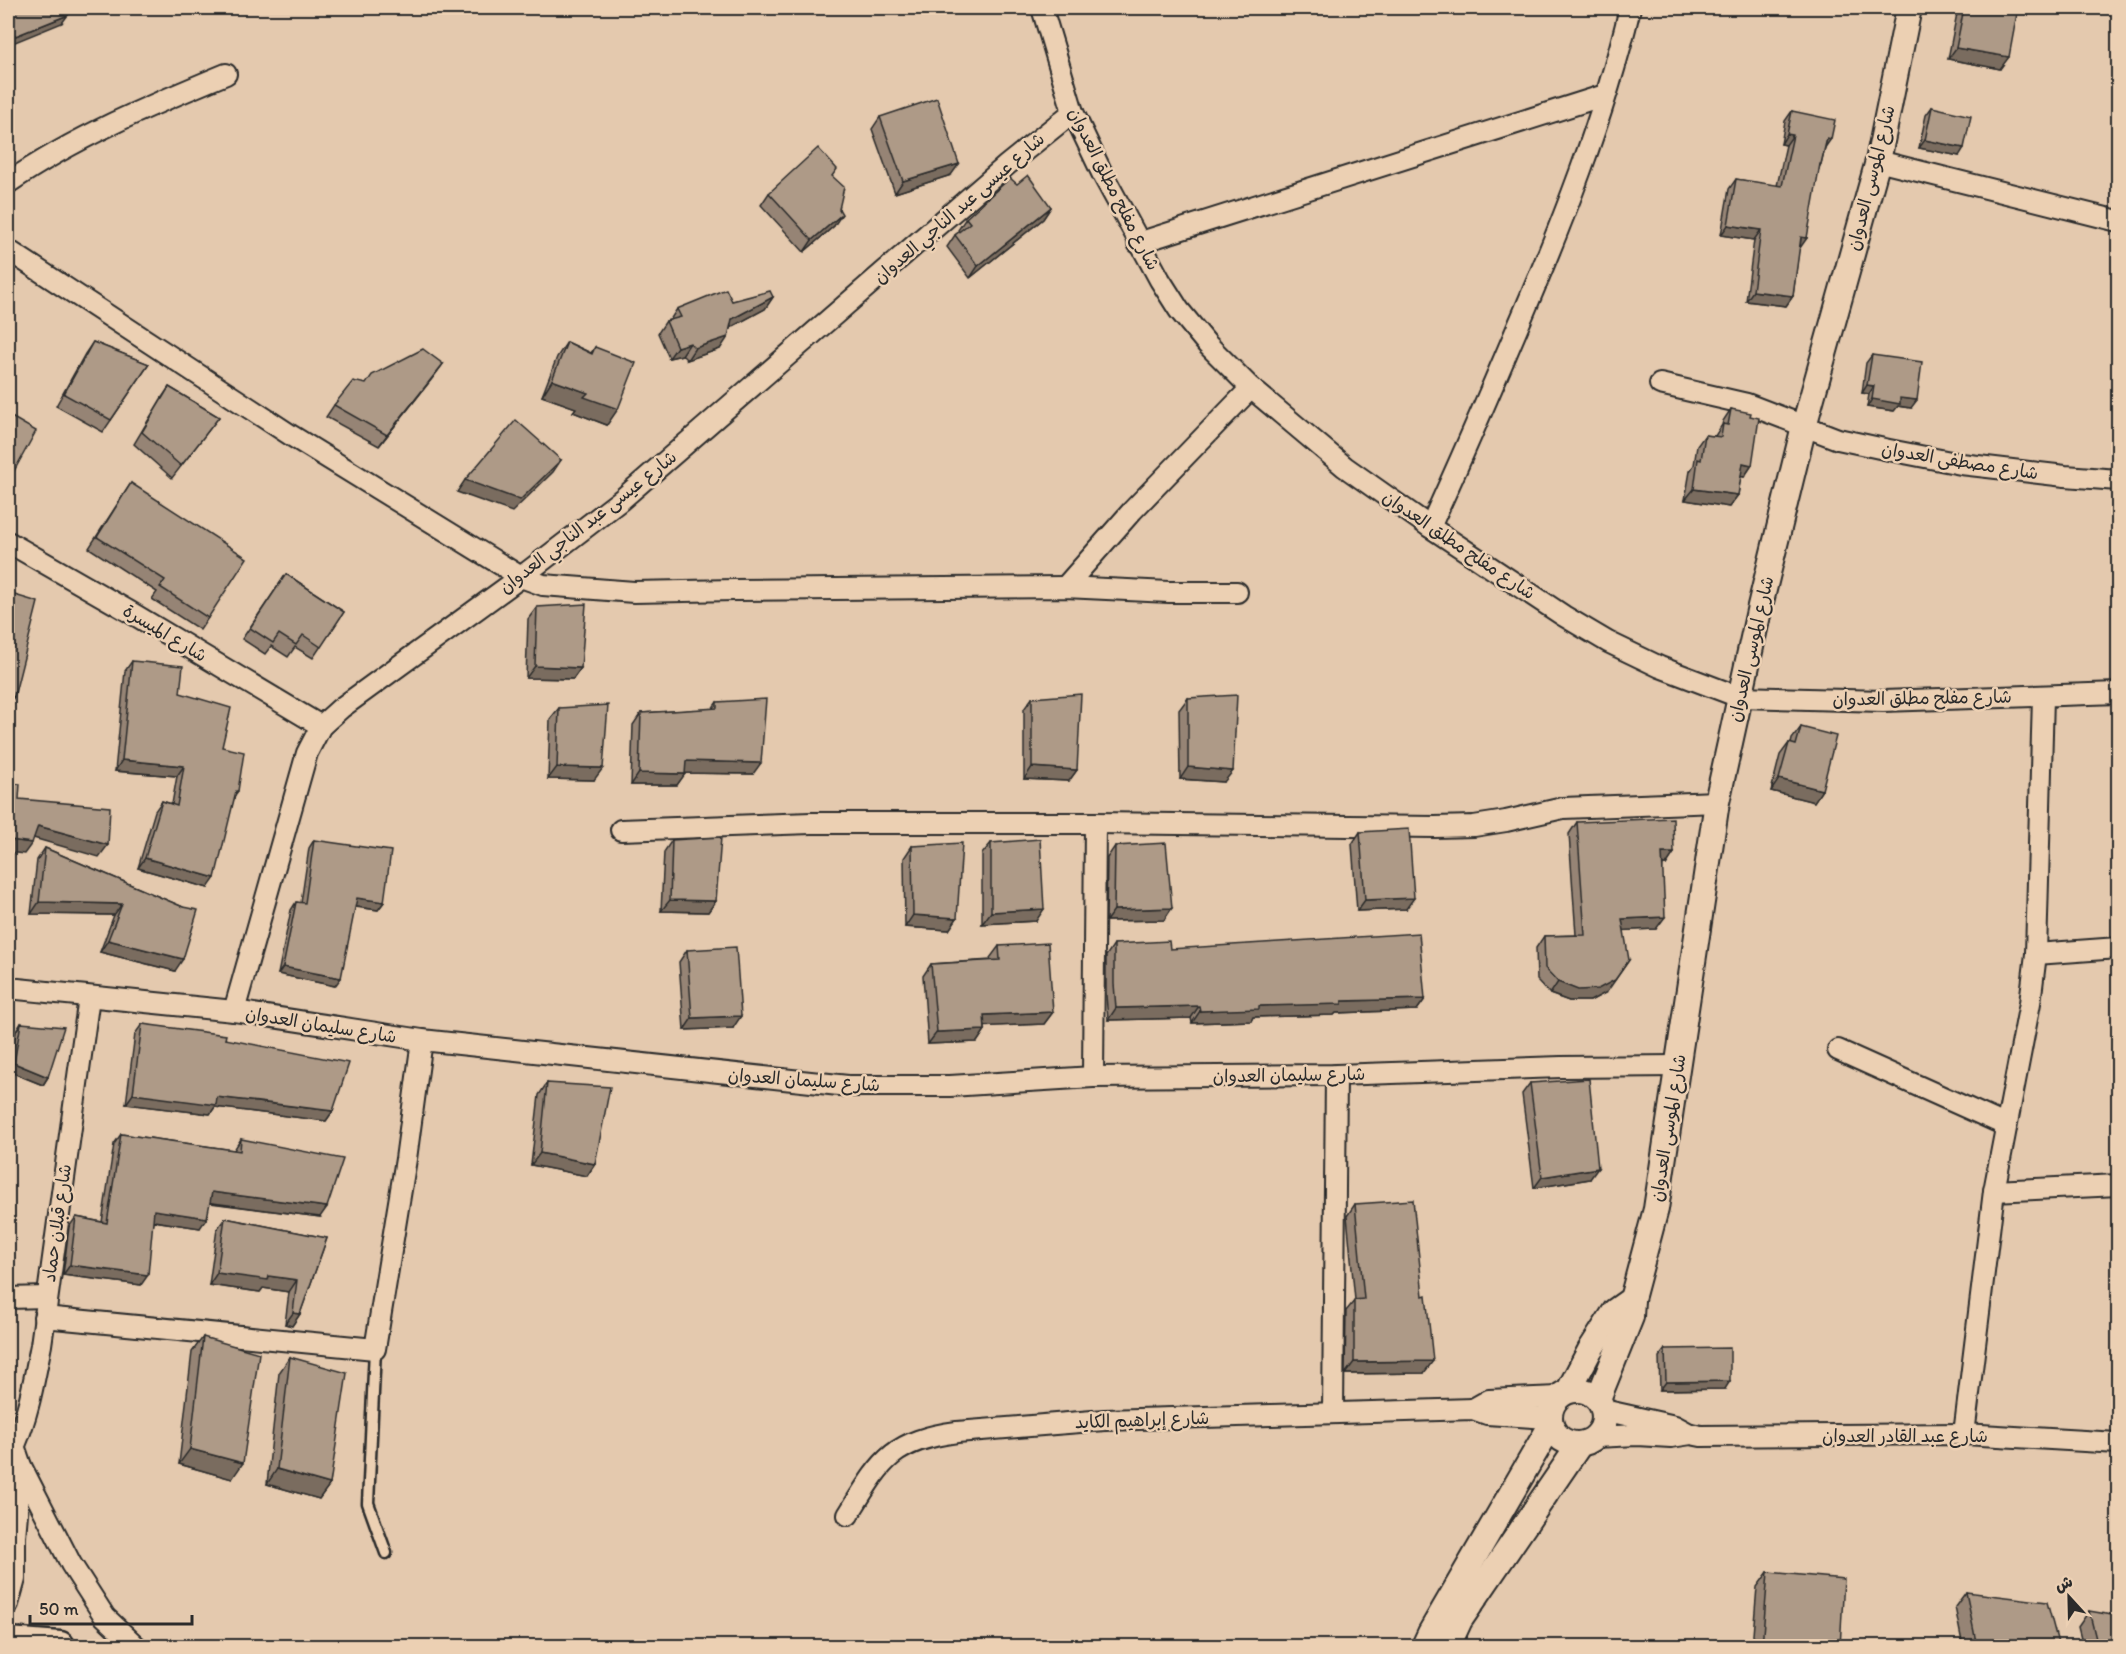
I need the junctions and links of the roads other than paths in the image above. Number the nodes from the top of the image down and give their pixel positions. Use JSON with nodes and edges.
{"nodes":[{"id":1,"x":1042,"y":8,"type":"edge"},
{"id":2,"x":1630,"y":8,"type":"edge"},
{"id":3,"x":1909,"y":8,"type":"edge"},
{"id":4,"x":226,"y":74,"type":"dead end"},
{"id":5,"x":1605,"y":95,"type":"junction"},
{"id":6,"x":1073,"y":112,"type":"junction"},
{"id":7,"x":1878,"y":161,"type":"junction"},
{"id":8,"x":8,"y":183,"type":"edge"},
{"id":9,"x":2118,"y":220,"type":"edge"},
{"id":10,"x":1138,"y":243,"type":"junction"},
{"id":11,"x":8,"y":249,"type":"edge"},
{"id":12,"x":1660,"y":384,"type":"dead end"},
{"id":13,"x":1251,"y":388,"type":"junction"},
{"id":14,"x":1804,"y":426,"type":"junction"},
{"id":15,"x":2118,"y":480,"type":"edge"},
{"id":16,"x":1430,"y":527,"type":"junction"},
{"id":17,"x":8,"y":542,"type":"edge"},
{"id":18,"x":521,"y":577,"type":"junction"},
{"id":19,"x":1065,"y":587,"type":"junction"},
{"id":20,"x":1237,"y":592,"type":"dead end"},
{"id":21,"x":2118,"y":693,"type":"edge"},
{"id":22,"x":2043,"y":697,"type":"junction"},
{"id":23,"x":1739,"y":698,"type":"junction"},
{"id":24,"x":321,"y":726,"type":"junction"},
{"id":25,"x":1717,"y":802,"type":"junction"},
{"id":26,"x":1095,"y":823,"type":"junction"},
{"id":27,"x":621,"y":830,"type":"dead end"},
{"id":28,"x":2118,"y":948,"type":"edge"},
{"id":29,"x":2036,"y":954,"type":"junction"},
{"id":30,"x":8,"y":988,"type":"edge"},
{"id":31,"x":89,"y":998,"type":"junction"},
{"id":32,"x":234,"y":1011,"type":"junction"},
{"id":33,"x":422,"y":1040,"type":"junction"},
{"id":34,"x":1838,"y":1050,"type":"dead end"},
{"id":35,"x":1677,"y":1066,"type":"junction"},
{"id":36,"x":1336,"y":1075,"type":"junction"},
{"id":37,"x":1093,"y":1077,"type":"junction"},
{"id":38,"x":2005,"y":1125,"type":"junction"},
{"id":39,"x":2118,"y":1185,"type":"edge"},
{"id":40,"x":1994,"y":1191,"type":"junction"},
{"id":41,"x":47,"y":1297,"type":"junction"},
{"id":42,"x":8,"y":1298,"type":"edge"},
{"id":43,"x":1632,"y":1299,"type":"junction"},
{"id":44,"x":44,"y":1317,"type":"junction"},
{"id":45,"x":375,"y":1349,"type":"junction"},
{"id":46,"x":1601,"y":1405,"type":"junction"},
{"id":47,"x":1557,"y":1408,"type":"junction"},
{"id":48,"x":1333,"y":1413,"type":"junction"},
{"id":49,"x":1691,"y":1434,"type":"junction"},
{"id":50,"x":1964,"y":1434,"type":"junction"},
{"id":51,"x":11,"y":1436,"type":"edge"},
{"id":52,"x":1587,"y":1441,"type":"junction"},
{"id":53,"x":2118,"y":1443,"type":"edge"},
{"id":54,"x":21,"y":1466,"type":"junction"},
{"id":55,"x":848,"y":1515,"type":"dead end"},
{"id":56,"x":386,"y":1552,"type":"dead end"},
{"id":57,"x":8,"y":1604,"type":"edge"},
{"id":58,"x":8,"y":1642,"type":"edge"},
{"id":59,"x":60,"y":1647,"type":"edge"},
{"id":60,"x":136,"y":1647,"type":"edge"},
{"id":61,"x":1424,"y":1647,"type":"edge"},
{"id":62,"x":1448,"y":1647,"type":"edge"}],
"edges":[{"from":1,"to":6,"type":"street","name":"شارع مفلح مطلق العدوان"},
{"from":2,"to":5,"type":"street"},
{"from":3,"to":7,"type":"street","name":"شارع الموسى العدوان"},
{"from":4,"to":8,"type":"street"},
{"from":5,"to":10,"type":"street"},
{"from":5,"to":16,"type":"street"},
{"from":6,"to":10,"type":"street","name":"شارع مفلح مطلق العدوان"},
{"from":6,"to":18,"type":"street","name":"شارع عيسى عبد الناجي العدوان"},
{"from":7,"to":9,"type":"street"},
{"from":7,"to":14,"type":"street","name":"شارع الموسى العدوان"},
{"from":10,"to":13,"type":"street","name":"شارع مفلح مطلق العدوان"},
{"from":11,"to":18,"type":"street"},
{"from":12,"to":14,"type":"street","name":"شارع مصطفى العدوان"},
{"from":13,"to":16,"type":"street","name":"شارع مفلح مطلق العدوان"},
{"from":13,"to":19,"type":"street"},
{"from":14,"to":15,"type":"street","name":"شارع مصطفى العدوان"},
{"from":14,"to":23,"type":"street","name":"شارع الموسى العدوان"},
{"from":16,"to":23,"type":"street","name":"شارع مفلح مطلق العدوان"},
{"from":17,"to":24,"type":"street","name":"شارع الميسرة"},
{"from":18,"to":19,"type":"street"},
{"from":18,"to":24,"type":"street","name":"شارع عيسى عبد الناجي العدوان"},
{"from":19,"to":20,"type":"street"},
{"from":21,"to":22,"type":"street","name":"شارع مفلح مطلق العدوان"},
{"from":22,"to":23,"type":"street","name":"شارع مفلح مطلق العدوان"},
{"from":22,"to":29,"type":"street"},
{"from":23,"to":25,"type":"street","name":"شارع الموسى العدوان"},
{"from":24,"to":32,"type":"street","name":"شارع عيسى عبد الناجي العدوان"},
{"from":25,"to":26,"type":"street"},
{"from":25,"to":35,"type":"street","name":"شارع الموسى العدوان"},
{"from":26,"to":27,"type":"street"},
{"from":26,"to":37,"type":"street"},
{"from":28,"to":29,"type":"street"},
{"from":29,"to":38,"type":"street"},
{"from":30,"to":31,"type":"street","name":"شارع سليمان العدوان"},
{"from":31,"to":32,"type":"street","name":"شارع سليمان العدوان"},
{"from":31,"to":41,"type":"street","name":"شارع قبلان حماد"},
{"from":32,"to":33,"type":"street","name":"شارع سليمان العدوان"},
{"from":33,"to":37,"type":"street","name":"شارع سليمان العدوان"},
{"from":33,"to":45,"type":"street"},
{"from":34,"to":38,"type":"street"},
{"from":35,"to":36,"type":"street","name":"شارع سليمان العدوان"},
{"from":35,"to":43,"type":"street","name":"شارع الموسى العدوان"},
{"from":36,"to":37,"type":"street","name":"شارع سليمان العدوان"},
{"from":36,"to":48,"type":"street"},
{"from":38,"to":40,"type":"street"},
{"from":39,"to":40,"type":"street"},
{"from":40,"to":50,"type":"street"},
{"from":41,"to":42,"type":"street"},
{"from":41,"to":44,"type":"street","name":"شارع قبلان حماد"},
{"from":43,"to":46,"type":"street","name":"شارع الموسى العدوان"},
{"from":43,"to":47,"type":"street"},
{"from":44,"to":45,"type":"street"},
{"from":44,"to":51,"type":"street","name":"شارع قبلان حماد"},
{"from":45,"to":56,"type":"lane"},
{"from":46,"to":47,"type":"street"},
{"from":46,"to":49,"type":"street","name":"شارع عبد القادر العدوان"},
{"from":46,"to":52,"type":"street"},
{"from":47,"to":48,"type":"street","name":"شارع إبراهيم الكايد"},
{"from":47,"to":52,"type":"street"},
{"from":47,"to":61,"type":"street"},
{"from":48,"to":55,"type":"street","name":"شارع إبراهيم الكايد"},
{"from":49,"to":50,"type":"street","name":"شارع عبد القادر العدوان"},
{"from":49,"to":52,"type":"street","name":"شارع عبد القادر العدوان"},
{"from":50,"to":53,"type":"street","name":"شارع عبد القادر العدوان"},
{"from":51,"to":54,"type":"street"},
{"from":52,"to":62,"type":"street"},
{"from":54,"to":57,"type":"street"},
{"from":54,"to":60,"type":"street"},
{"from":58,"to":59,"type":"main road"}]}
